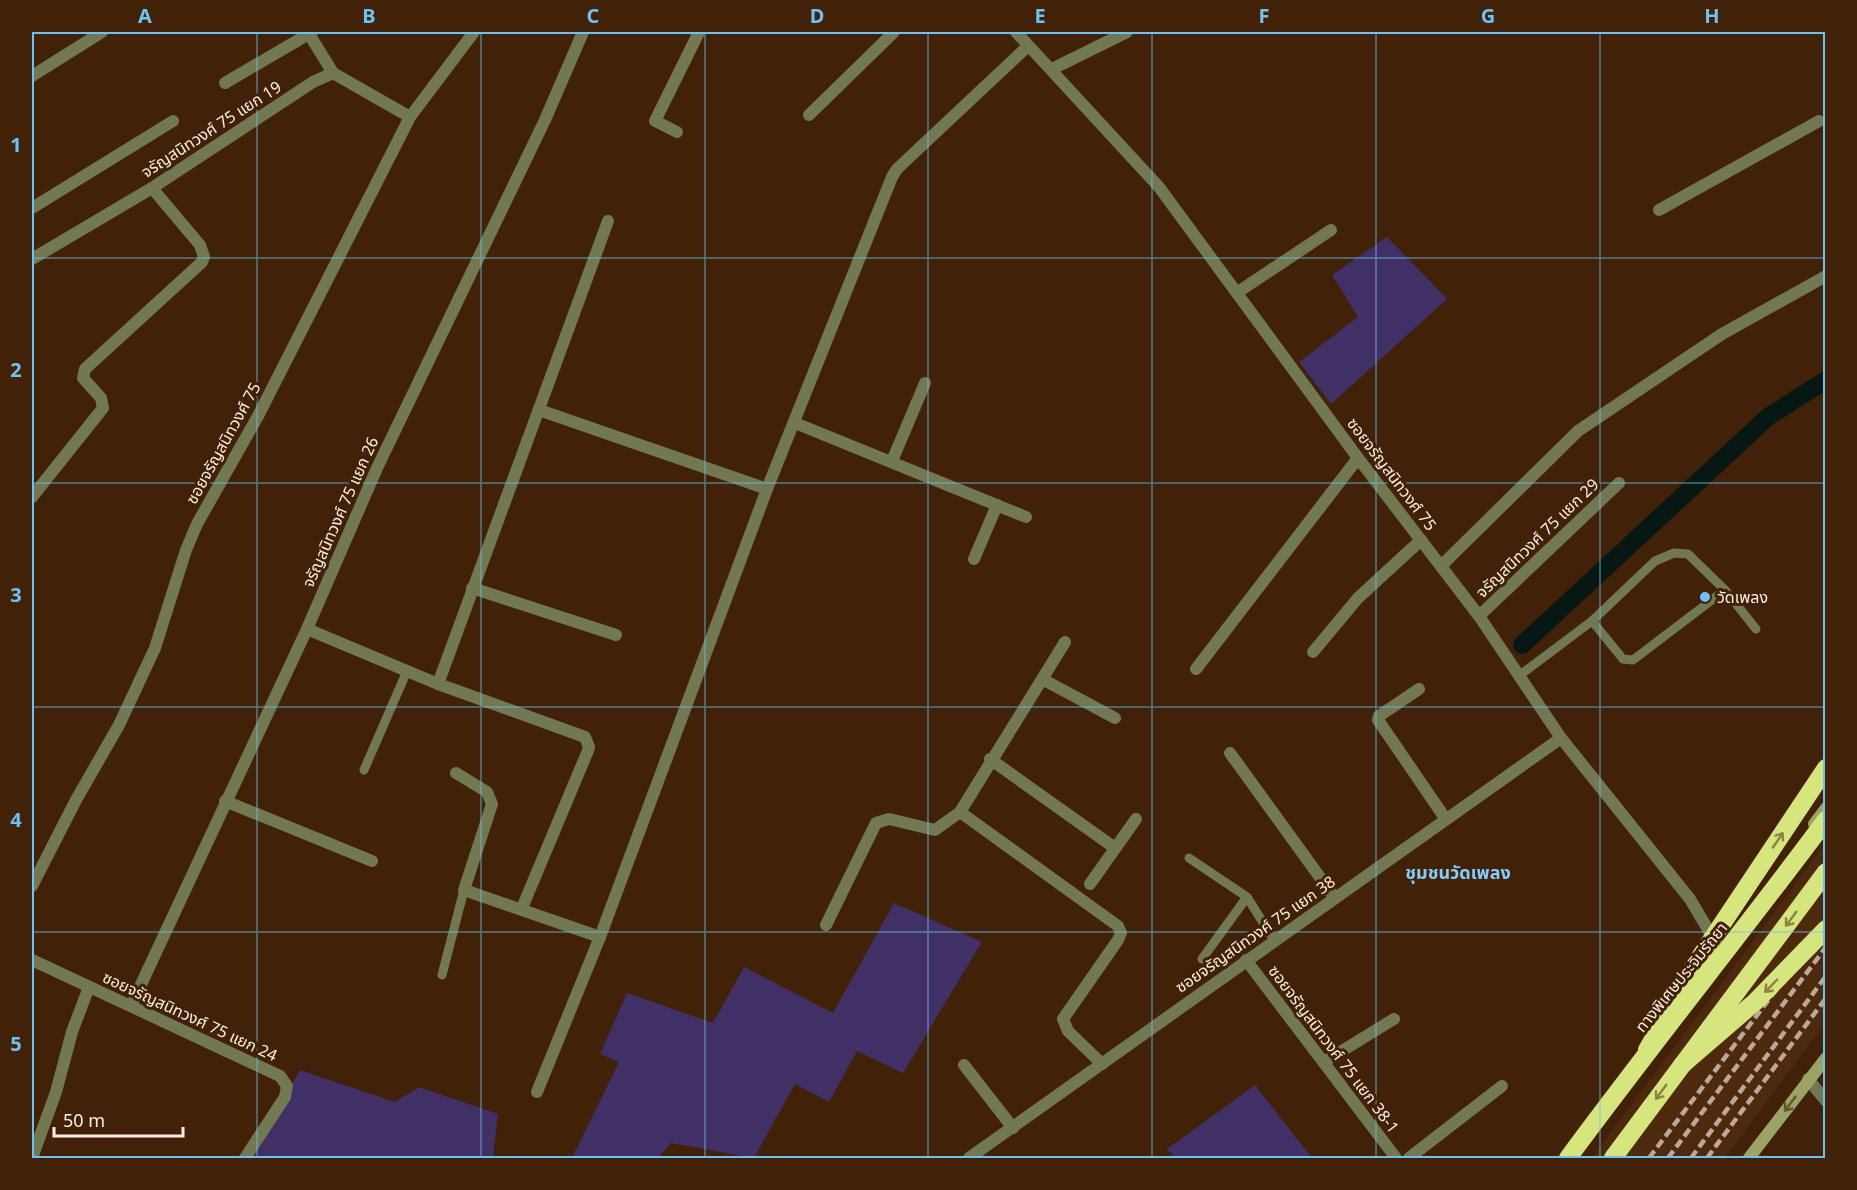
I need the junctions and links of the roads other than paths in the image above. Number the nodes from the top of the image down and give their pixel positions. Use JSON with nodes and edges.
{"nodes":[{"id":1,"x":102,"y":32,"type":"edge"},
{"id":2,"x":474,"y":32,"type":"edge"},
{"id":3,"x":583,"y":32,"type":"edge"},
{"id":4,"x":699,"y":32,"type":"edge"},
{"id":5,"x":894,"y":32,"type":"edge"},
{"id":6,"x":1016,"y":32,"type":"edge"},
{"id":7,"x":1127,"y":32,"type":"edge"},
{"id":8,"x":310,"y":33,"type":"edge"},
{"id":9,"x":1028,"y":45,"type":"junction"},
{"id":10,"x":1052,"y":69,"type":"junction"},
{"id":11,"x":333,"y":73,"type":"junction"},
{"id":12,"x":32,"y":76,"type":"edge"},
{"id":13,"x":225,"y":83,"type":"dead end"},
{"id":14,"x":809,"y":115,"type":"dead end"},
{"id":15,"x":410,"y":117,"type":"junction"},
{"id":16,"x":1822,"y":119,"type":"edge"},
{"id":17,"x":173,"y":121,"type":"dead end"},
{"id":18,"x":677,"y":132,"type":"dead end"},
{"id":19,"x":1826,"y":134,"type":"edge"},
{"id":20,"x":152,"y":188,"type":"junction"},
{"id":21,"x":32,"y":208,"type":"edge"},
{"id":22,"x":1659,"y":210,"type":"dead end"},
{"id":23,"x":608,"y":221,"type":"dead end"},
{"id":24,"x":1331,"y":230,"type":"dead end"},
{"id":25,"x":32,"y":259,"type":"edge"},
{"id":26,"x":1826,"y":276,"type":"edge"},
{"id":27,"x":1238,"y":292,"type":"junction"},
{"id":28,"x":925,"y":383,"type":"dead end"},
{"id":29,"x":539,"y":410,"type":"junction"},
{"id":30,"x":795,"y":423,"type":"junction"},
{"id":31,"x":1358,"y":458,"type":"junction"},
{"id":32,"x":892,"y":461,"type":"junction"},
{"id":33,"x":1619,"y":483,"type":"dead end"},
{"id":34,"x":767,"y":489,"type":"junction"},
{"id":35,"x":32,"y":497,"type":"edge"},
{"id":36,"x":997,"y":505,"type":"junction"},
{"id":37,"x":1026,"y":517,"type":"dead end"},
{"id":38,"x":1421,"y":540,"type":"junction"},
{"id":39,"x":974,"y":559,"type":"dead end"},
{"id":40,"x":1441,"y":566,"type":"junction"},
{"id":41,"x":472,"y":588,"type":"junction"},
{"id":42,"x":1725,"y":590,"type":"junction"},
{"id":43,"x":1479,"y":616,"type":"junction"},
{"id":44,"x":1592,"y":621,"type":"junction"},
{"id":45,"x":307,"y":629,"type":"junction"},
{"id":46,"x":1756,"y":629,"type":"dead end"},
{"id":47,"x":616,"y":635,"type":"dead end"},
{"id":48,"x":1065,"y":642,"type":"dead end"},
{"id":49,"x":1313,"y":652,"type":"dead end"},
{"id":50,"x":1197,"y":669,"type":"dead end"},
{"id":51,"x":407,"y":671,"type":"junction"},
{"id":52,"x":1519,"y":676,"type":"junction"},
{"id":53,"x":1042,"y":679,"type":"junction"},
{"id":54,"x":438,"y":684,"type":"junction"},
{"id":55,"x":1419,"y":689,"type":"dead end"},
{"id":56,"x":1115,"y":718,"type":"dead end"},
{"id":57,"x":1561,"y":738,"type":"junction"},
{"id":58,"x":1230,"y":753,"type":"dead end"},
{"id":59,"x":990,"y":759,"type":"junction"},
{"id":60,"x":1826,"y":768,"type":"edge"},
{"id":61,"x":364,"y":770,"type":"dead end"},
{"id":62,"x":456,"y":773,"type":"dead end"},
{"id":63,"x":225,"y":801,"type":"junction"},
{"id":64,"x":1826,"y":808,"type":"edge"},
{"id":65,"x":960,"y":812,"type":"junction"},
{"id":66,"x":1445,"y":818,"type":"junction"},
{"id":67,"x":1136,"y":819,"type":"dead end"},
{"id":68,"x":1826,"y":820,"type":"edge"},
{"id":69,"x":1115,"y":848,"type":"junction"},
{"id":70,"x":1189,"y":858,"type":"dead end"},
{"id":71,"x":372,"y":861,"type":"dead end"},
{"id":72,"x":1826,"y":872,"type":"edge"},
{"id":73,"x":1090,"y":884,"type":"dead end"},
{"id":74,"x":32,"y":886,"type":"edge"},
{"id":75,"x":464,"y":890,"type":"junction"},
{"id":76,"x":1247,"y":897,"type":"junction"},
{"id":77,"x":1335,"y":898,"type":"junction"},
{"id":78,"x":522,"y":908,"type":"junction"},
{"id":79,"x":826,"y":925,"type":"dead end"},
{"id":80,"x":1826,"y":929,"type":"edge"},
{"id":81,"x":600,"y":937,"type":"junction"},
{"id":82,"x":1274,"y":940,"type":"junction"},
{"id":83,"x":1721,"y":952,"type":"junction"},
{"id":84,"x":1202,"y":959,"type":"dead end"},
{"id":85,"x":32,"y":960,"type":"edge"},
{"id":86,"x":1246,"y":960,"type":"junction"},
{"id":87,"x":442,"y":975,"type":"dead end"},
{"id":88,"x":89,"y":987,"type":"junction"},
{"id":89,"x":131,"y":1006,"type":"junction"},
{"id":90,"x":1394,"y":1019,"type":"dead end"},
{"id":91,"x":1647,"y":1050,"type":"junction"},
{"id":92,"x":1826,"y":1058,"type":"edge"},
{"id":93,"x":1324,"y":1062,"type":"junction"},
{"id":94,"x":1102,"y":1064,"type":"junction"},
{"id":95,"x":964,"y":1065,"type":"dead end"},
{"id":96,"x":1682,"y":1065,"type":"junction"},
{"id":97,"x":1808,"y":1079,"type":"junction"},
{"id":98,"x":1502,"y":1086,"type":"dead end"},
{"id":99,"x":537,"y":1092,"type":"dead end"},
{"id":100,"x":1826,"y":1101,"type":"edge"},
{"id":101,"x":1013,"y":1128,"type":"junction"},
{"id":102,"x":32,"y":1158,"type":"edge"},
{"id":103,"x":245,"y":1158,"type":"edge"},
{"id":104,"x":969,"y":1158,"type":"edge"},
{"id":105,"x":1396,"y":1158,"type":"edge"},
{"id":106,"x":1409,"y":1158,"type":"edge"},
{"id":107,"x":1562,"y":1158,"type":"edge"},
{"id":108,"x":1568,"y":1158,"type":"edge"},
{"id":109,"x":1613,"y":1158,"type":"edge"},
{"id":110,"x":1749,"y":1158,"type":"edge"}],
"edges":[{"from":1,"to":12,"type":"street"},
{"from":2,"to":15,"type":"street","name":"ซอยจรัญสนิทวงศ์ 75"},
{"from":3,"to":45,"type":"street","name":"จรัญสนิทวงศ์ 75 แยก 26"},
{"from":4,"to":18,"type":"street"},
{"from":5,"to":14,"type":"street"},
{"from":6,"to":9,"type":"street","name":"ซอยจรัญสนิทวงศ์ 75"},
{"from":7,"to":10,"type":"street"},
{"from":8,"to":11,"type":"street"},
{"from":8,"to":13,"type":"street"},
{"from":9,"to":10,"type":"street","name":"ซอยจรัญสนิทวงศ์ 75"},
{"from":9,"to":30,"type":"street"},
{"from":10,"to":27,"type":"street","name":"ซอยจรัญสนิทวงศ์ 75"},
{"from":11,"to":15,"type":"street"},
{"from":11,"to":20,"type":"street","name":"จรัญสนิทวงศ์ 75 แยก 19"},
{"from":15,"to":74,"type":"street","name":"ซอยจรัญสนิทวงศ์ 75"},
{"from":16,"to":19,"type":"street"},
{"from":16,"to":22,"type":"street"},
{"from":17,"to":21,"type":"street"},
{"from":20,"to":25,"type":"street","name":"จรัญสนิทวงศ์ 75 แยก 19"},
{"from":20,"to":35,"type":"street"},
{"from":23,"to":29,"type":"street"},
{"from":24,"to":27,"type":"street"},
{"from":26,"to":40,"type":"street"},
{"from":27,"to":31,"type":"street","name":"ซอยจรัญสนิทวงศ์ 75"},
{"from":28,"to":32,"type":"street"},
{"from":29,"to":34,"type":"street"},
{"from":29,"to":41,"type":"street"},
{"from":30,"to":32,"type":"street"},
{"from":30,"to":34,"type":"street"},
{"from":31,"to":38,"type":"street","name":"ซอยจรัญสนิทวงศ์ 75"},
{"from":31,"to":50,"type":"street"},
{"from":32,"to":36,"type":"street"},
{"from":33,"to":43,"type":"street","name":"จรัญสนิทวงศ์ 75 แยก 29"},
{"from":34,"to":81,"type":"street"},
{"from":36,"to":37,"type":"street"},
{"from":36,"to":39,"type":"street"},
{"from":38,"to":40,"type":"street","name":"ซอยจรัญสนิทวงศ์ 75"},
{"from":38,"to":49,"type":"street"},
{"from":40,"to":43,"type":"street","name":"ซอยจรัญสนิทวงศ์ 75"},
{"from":41,"to":47,"type":"street"},
{"from":41,"to":54,"type":"street"},
{"from":42,"to":44,"type":"lane"},
{"from":42,"to":44,"type":"lane"},
{"from":42,"to":46,"type":"lane"},
{"from":43,"to":52,"type":"street","name":"ซอยจรัญสนิทวงศ์ 75"},
{"from":44,"to":52,"type":"lane"},
{"from":45,"to":51,"type":"street"},
{"from":45,"to":63,"type":"street","name":"จรัญสนิทวงศ์ 75 แยก 26"},
{"from":48,"to":53,"type":"street"},
{"from":51,"to":54,"type":"street"},
{"from":51,"to":61,"type":"lane"},
{"from":52,"to":57,"type":"street","name":"ซอยจรัญสนิทวงศ์ 75"},
{"from":53,"to":56,"type":"street"},
{"from":53,"to":59,"type":"street"},
{"from":54,"to":78,"type":"street"},
{"from":55,"to":66,"type":"street"},
{"from":57,"to":66,"type":"street","name":"ซอยจรัญสนิทวงศ์ 75 แยก 38"},
{"from":57,"to":83,"type":"street","name":"ซอยจรัญสนิทวงศ์ 75"},
{"from":58,"to":77,"type":"street"},
{"from":59,"to":65,"type":"street"},
{"from":59,"to":69,"type":"street"},
{"from":91,"to":60,"type":"highway","one_way":true,"bridge":true},
{"from":62,"to":75,"type":"street"},
{"from":63,"to":71,"type":"street"},
{"from":63,"to":89,"type":"street","name":"จรัญสนิทวงศ์ 75 แยก 26"},
{"from":64,"to":83,"type":"main road"},
{"from":65,"to":79,"type":"street"},
{"from":65,"to":94,"type":"street"},
{"from":66,"to":77,"type":"street","name":"ซอยจรัญสนิทวงศ์ 75 แยก 38"},
{"from":67,"to":69,"type":"street"},
{"from":68,"to":91,"type":"highway","name":"ทางพิเศษประจิมรัถยา","bridge":true},
{"from":69,"to":73,"type":"street"},
{"from":70,"to":76,"type":"lane"},
{"from":72,"to":96,"type":"highway","one_way":true,"bridge":true},
{"from":75,"to":78,"type":"street"},
{"from":75,"to":87,"type":"lane"},
{"from":76,"to":82,"type":"lane"},
{"from":76,"to":84,"type":"lane"},
{"from":77,"to":82,"type":"street","name":"ซอยจรัญสนิทวงศ์ 75 แยก 38"},
{"from":78,"to":81,"type":"street"},
{"from":80,"to":96,"type":"highway","one_way":true,"bridge":true},
{"from":81,"to":99,"type":"street"},
{"from":82,"to":86,"type":"street","name":"ซอยจรัญสนิทวงศ์ 75 แยก 38"},
{"from":83,"to":107,"type":"main road"},
{"from":85,"to":88,"type":"street","name":"ซอยจรัญสนิทวงศ์ 75 แยก 24"},
{"from":86,"to":93,"type":"street","name":"ซอยจรัญสนิทวงศ์ 75 แยก 38-1"},
{"from":86,"to":94,"type":"street","name":"ซอยจรัญสนิทวงศ์ 75 แยก 38"},
{"from":88,"to":89,"type":"street","name":"ซอยจรัญสนิทวงศ์ 75 แยก 24"},
{"from":88,"to":102,"type":"street"},
{"from":89,"to":103,"type":"street","name":"ซอยจรัญสนิทวงศ์ 75 แยก 24"},
{"from":90,"to":93,"type":"street"},
{"from":91,"to":108,"type":"highway","name":"ทางพิเศษประจิมรัถยา"},
{"from":92,"to":97,"type":"main road"},
{"from":93,"to":105,"type":"street","name":"ซอยจรัญสนิทวงศ์ 75 แยก 38-1"},
{"from":94,"to":101,"type":"street","name":"ซอยจรัญสนิทวงศ์ 75 แยก 38"},
{"from":95,"to":101,"type":"street"},
{"from":96,"to":109,"type":"highway","one_way":true},
{"from":97,"to":100,"type":"street"},
{"from":97,"to":110,"type":"main road","one_way":true},
{"from":98,"to":106,"type":"street"},
{"from":101,"to":104,"type":"street","name":"ซอยจรัญสนิทวงศ์ 75 แยก 38"}]}
